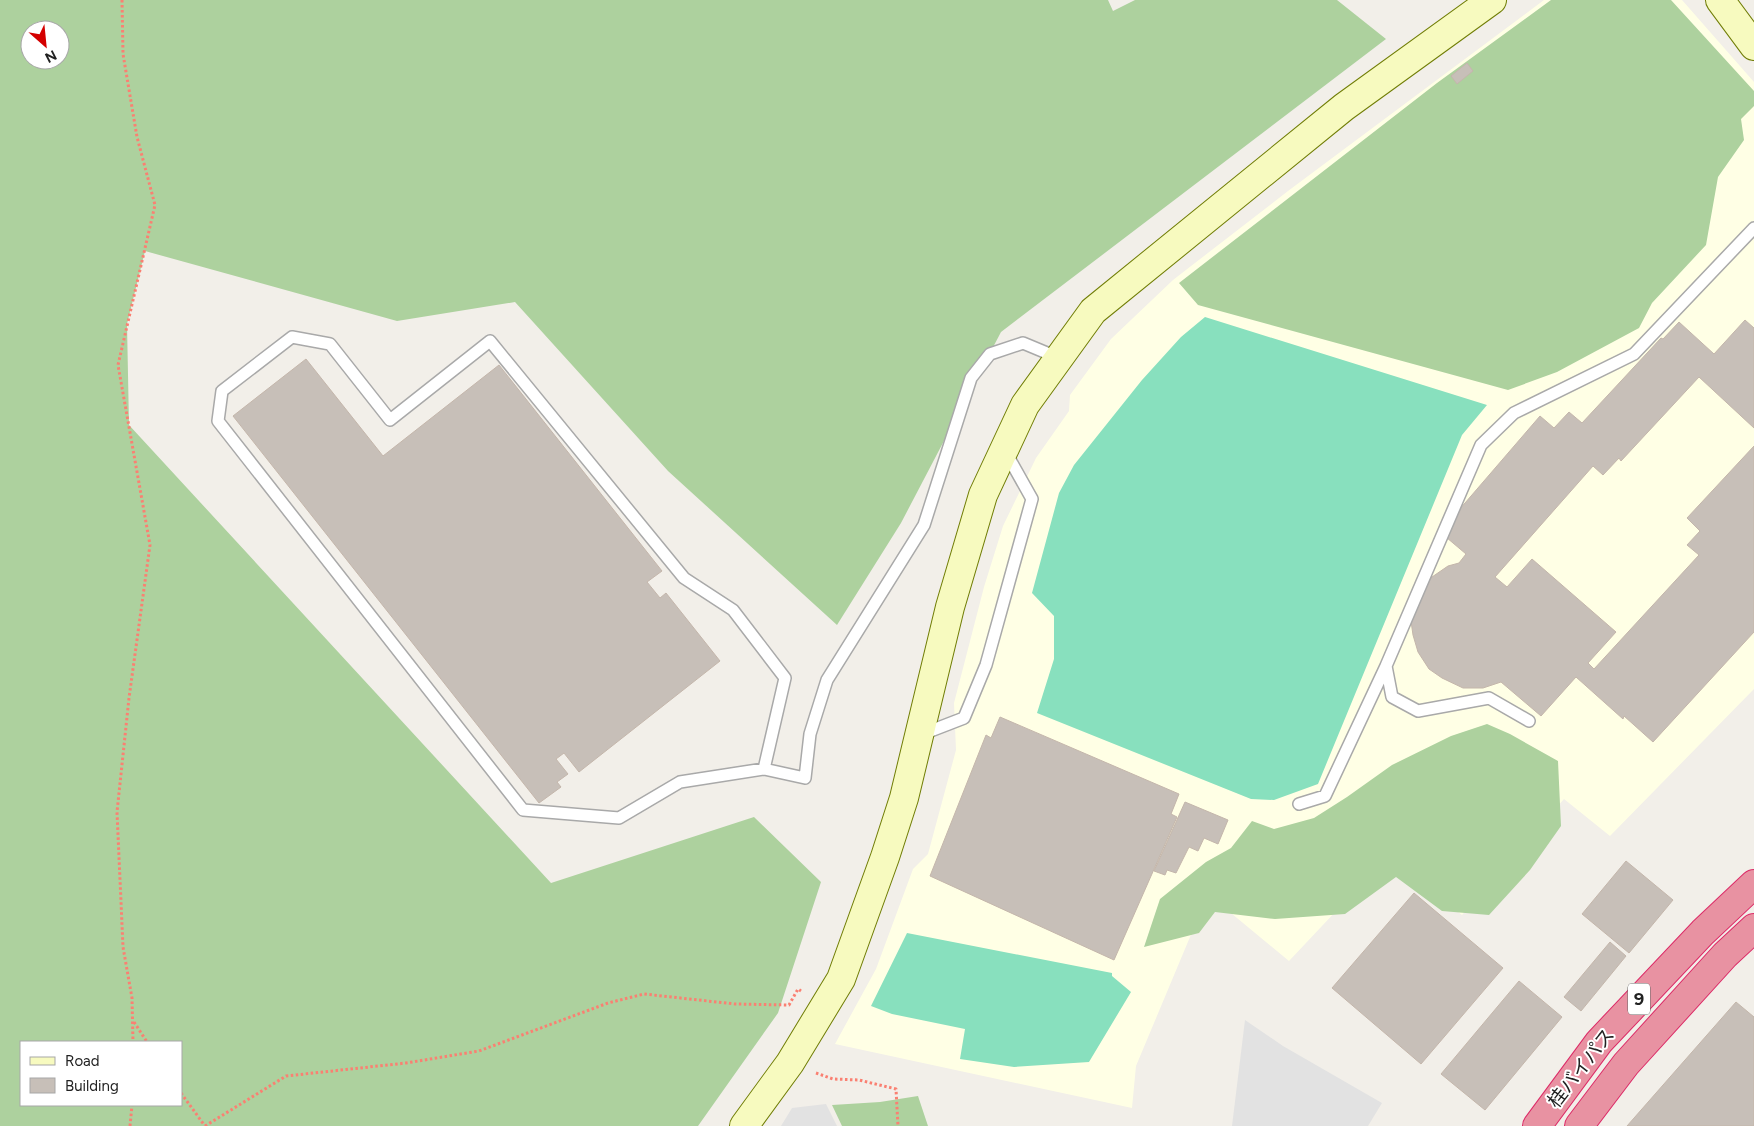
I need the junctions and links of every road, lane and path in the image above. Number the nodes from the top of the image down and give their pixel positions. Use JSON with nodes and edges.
{"nodes":[{"id":1,"x":122,"y":0,"type":"edge"},
{"id":2,"x":1492,"y":0,"type":"edge"},
{"id":3,"x":1720,"y":0,"type":"edge"},
{"id":4,"x":1754,"y":46,"type":"edge"},
{"id":5,"x":1754,"y":228,"type":"edge"},
{"id":6,"x":1060,"y":358,"type":"junction"},
{"id":7,"x":1004,"y":450,"type":"junction"},
{"id":8,"x":1386,"y":666,"type":"junction"},
{"id":9,"x":1529,"y":721,"type":"dead end"},
{"id":10,"x":920,"y":735,"type":"junction"},
{"id":11,"x":764,"y":769,"type":"junction"},
{"id":12,"x":1299,"y":804,"type":"dead end"},
{"id":13,"x":1754,"y":884,"type":"edge"},
{"id":14,"x":1754,"y":928,"type":"edge"},
{"id":15,"x":132,"y":998,"type":"junction"},
{"id":16,"x":823,"y":1008,"type":"junction"},
{"id":17,"x":134,"y":1041,"type":"edge"},
{"id":18,"x":146,"y":1041,"type":"edge"},
{"id":19,"x":790,"y":1063,"type":"junction"},
{"id":20,"x":182,"y":1094,"type":"edge"},
{"id":21,"x":132,"y":1106,"type":"edge"},
{"id":22,"x":130,"y":1126,"type":"edge"},
{"id":23,"x":205,"y":1126,"type":"edge"},
{"id":24,"x":744,"y":1126,"type":"edge"},
{"id":25,"x":898,"y":1126,"type":"edge"},
{"id":26,"x":1537,"y":1126,"type":"edge"},
{"id":27,"x":1579,"y":1126,"type":"edge"}],
"edges":[{"from":1,"to":15,"type":"path"},
{"from":2,"to":6,"type":"street"},
{"from":3,"to":4,"type":"street"},
{"from":5,"to":8,"type":"lane"},
{"from":6,"to":7,"type":"street"},
{"from":6,"to":11,"type":"lane"},
{"from":7,"to":10,"type":"street"},
{"from":7,"to":10,"type":"lane"},
{"from":8,"to":9,"type":"lane"},
{"from":8,"to":12,"type":"lane"},
{"from":10,"to":16,"type":"street"},
{"from":11,"to":11,"type":"lane"},
{"from":13,"to":26,"type":"highway","name":"桂バイパス","number":"9"},
{"from":14,"to":27,"type":"highway","name":"桂バイパス","number":"9"},
{"from":15,"to":17,"type":"path"},
{"from":15,"to":18,"type":"path"},
{"from":16,"to":19,"type":"street"},
{"from":16,"to":23,"type":"path"},
{"from":19,"to":24,"type":"street"},
{"from":19,"to":25,"type":"path"},
{"from":20,"to":23,"type":"path"},
{"from":21,"to":22,"type":"path"}]}
